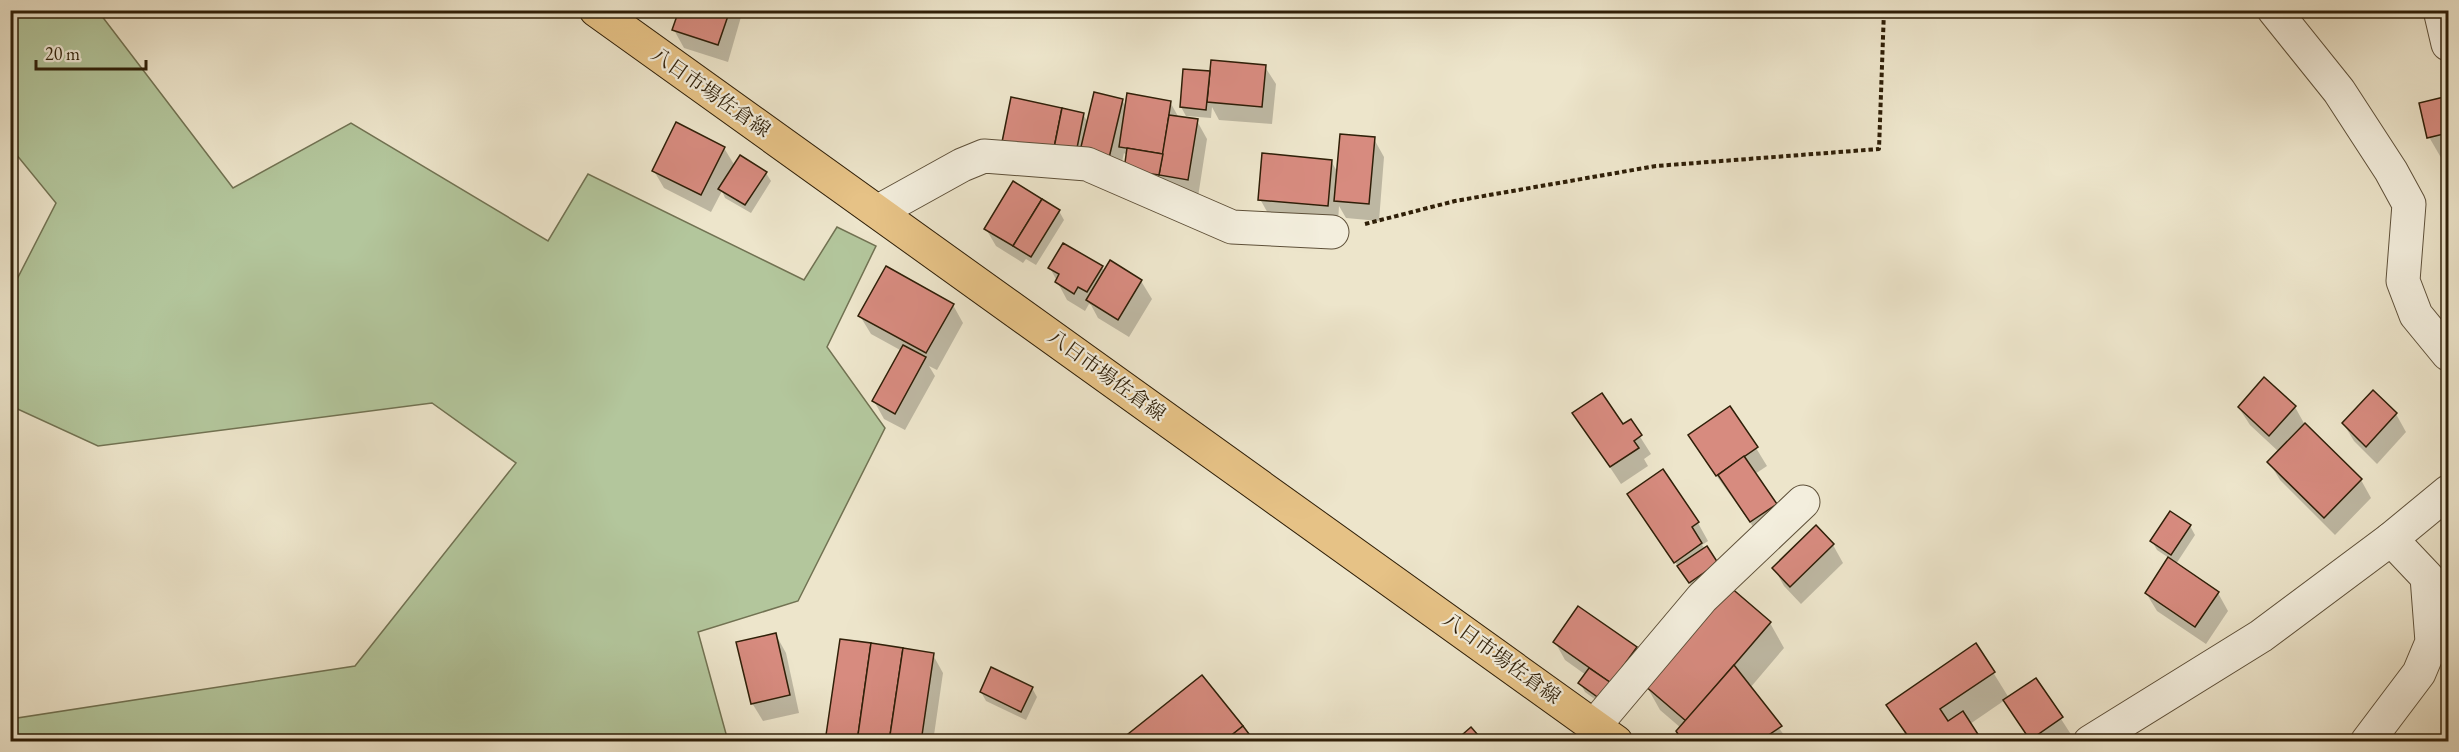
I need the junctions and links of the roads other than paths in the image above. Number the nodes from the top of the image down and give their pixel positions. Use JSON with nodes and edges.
{"nodes":[{"id":1,"x":596,"y":10,"type":"edge"},
{"id":2,"x":2274,"y":10,"type":"edge"},
{"id":3,"x":2440,"y":10,"type":"edge"},
{"id":4,"x":2448,"y":44,"type":"edge"},
{"id":5,"x":879,"y":211,"type":"junction"},
{"id":6,"x":1332,"y":232,"type":"road end"},
{"id":7,"x":2448,"y":354,"type":"edge"},
{"id":8,"x":2448,"y":492,"type":"edge"},
{"id":9,"x":1803,"y":502,"type":"dead end"},
{"id":10,"x":2391,"y":539,"type":"junction"},
{"id":11,"x":1606,"y":733,"type":"edge"},
{"id":12,"x":2090,"y":741,"type":"edge"},
{"id":13,"x":2367,"y":741,"type":"edge"}],
"edges":[{"from":1,"to":5,"type":"main road","name":"八日市場佐倉線"},
{"from":2,"to":7,"type":"street"},
{"from":3,"to":4,"type":"street"},
{"from":5,"to":6,"type":"street"},
{"from":5,"to":11,"type":"main road","name":"八日市場佐倉線"},
{"from":8,"to":10,"type":"street"},
{"from":9,"to":11,"type":"street"},
{"from":10,"to":12,"type":"street"},
{"from":10,"to":13,"type":"street"}]}
